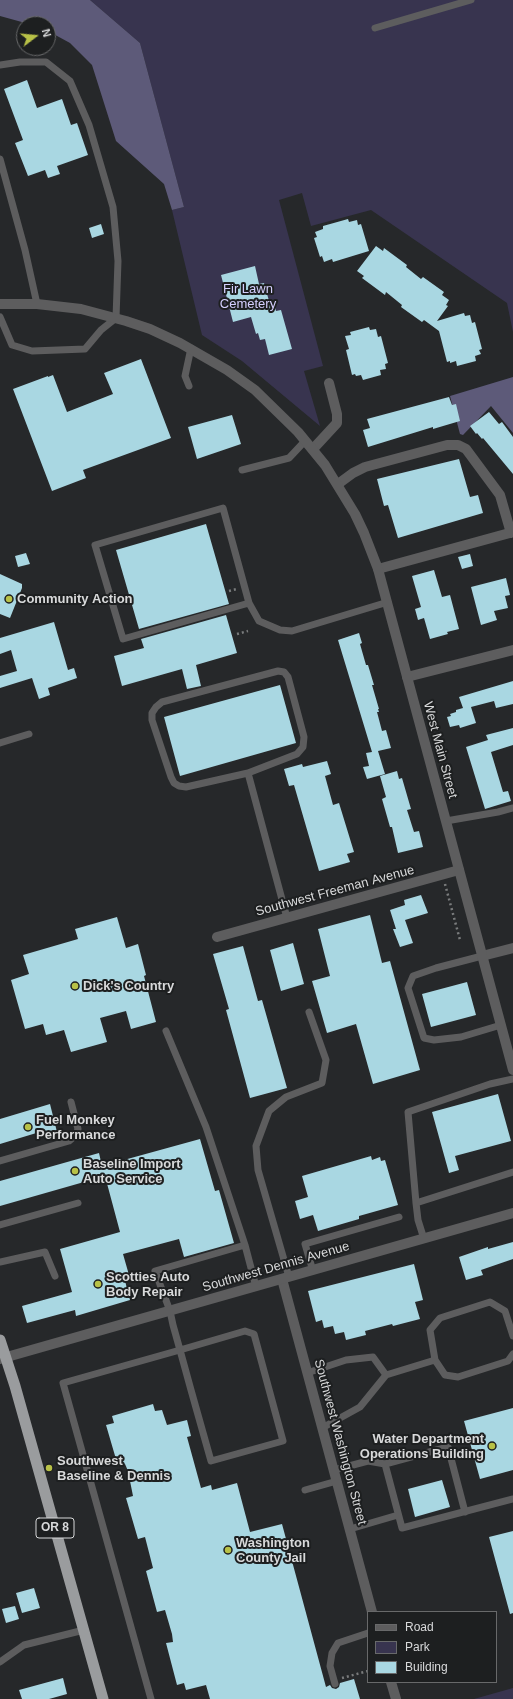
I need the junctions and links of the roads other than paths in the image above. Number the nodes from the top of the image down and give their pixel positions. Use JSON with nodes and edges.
{"nodes":[{"id":1,"x":471,"y":0,"type":"edge"},
{"id":2,"x":375,"y":28,"type":"dead end"},
{"id":3,"x":0,"y":66,"type":"edge"},
{"id":4,"x":0,"y":159,"type":"edge"},
{"id":5,"x":0,"y":304,"type":"edge"},
{"id":6,"x":37,"y":304,"type":"junction"},
{"id":7,"x":0,"y":317,"type":"edge"},
{"id":8,"x":116,"y":318,"type":"junction"},
{"id":9,"x":190,"y":348,"type":"junction"},
{"id":10,"x":329,"y":383,"type":"dead end"},
{"id":11,"x":189,"y":386,"type":"dead end"},
{"id":12,"x":305,"y":441,"type":"junction"},
{"id":13,"x":313,"y":449,"type":"junction"},
{"id":14,"x":242,"y":470,"type":"dead end"},
{"id":15,"x":338,"y":484,"type":"junction"},
{"id":16,"x":512,"y":532,"type":"edge"},
{"id":17,"x":378,"y":569,"type":"junction"},
{"id":18,"x":388,"y":602,"type":"junction"},
{"id":19,"x":249,"y":603,"type":"junction"},
{"id":20,"x":513,"y":650,"type":"edge"},
{"id":21,"x":408,"y":677,"type":"junction"},
{"id":22,"x":29,"y":734,"type":"dead end"},
{"id":23,"x":0,"y":743,"type":"edge"},
{"id":24,"x":248,"y":773,"type":"junction"},
{"id":25,"x":513,"y":808,"type":"edge"},
{"id":26,"x":446,"y":821,"type":"junction"},
{"id":27,"x":459,"y":870,"type":"junction"},
{"id":28,"x":287,"y":918,"type":"junction"},
{"id":29,"x":217,"y":937,"type":"dead end"},
{"id":30,"x":513,"y":948,"type":"edge"},
{"id":31,"x":482,"y":956,"type":"junction"},
{"id":32,"x":309,"y":1012,"type":"dead end"},
{"id":33,"x":501,"y":1025,"type":"junction"},
{"id":34,"x":166,"y":1031,"type":"dead end"},
{"id":35,"x":510,"y":1045,"type":"edge"},
{"id":36,"x":513,"y":1070,"type":"edge"},
{"id":37,"x":513,"y":1079,"type":"edge"},
{"id":38,"x":71,"y":1102,"type":"dead end"},
{"id":39,"x":0,"y":1161,"type":"edge"},
{"id":40,"x":513,"y":1172,"type":"edge"},
{"id":41,"x":78,"y":1203,"type":"dead end"},
{"id":42,"x":416,"y":1203,"type":"junction"},
{"id":43,"x":513,"y":1213,"type":"edge"},
{"id":44,"x":399,"y":1217,"type":"dead end"},
{"id":45,"x":0,"y":1225,"type":"edge"},
{"id":46,"x":424,"y":1239,"type":"junction"},
{"id":47,"x":245,"y":1246,"type":"junction"},
{"id":48,"x":0,"y":1262,"type":"edge"},
{"id":49,"x":313,"y":1270,"type":"junction"},
{"id":50,"x":55,"y":1276,"type":"dead end"},
{"id":51,"x":286,"y":1278,"type":"junction"},
{"id":52,"x":256,"y":1286,"type":"junction"},
{"id":53,"x":170,"y":1311,"type":"junction"},
{"id":54,"x":513,"y":1336,"type":"edge"},
{"id":55,"x":0,"y":1340,"type":"edge"},
{"id":56,"x":180,"y":1350,"type":"junction"},
{"id":57,"x":513,"y":1354,"type":"edge"},
{"id":58,"x":3,"y":1358,"type":"edge"},
{"id":59,"x":435,"y":1360,"type":"junction"},
{"id":60,"x":308,"y":1373,"type":"junction"},
{"id":61,"x":386,"y":1374,"type":"junction"},
{"id":62,"x":322,"y":1428,"type":"junction"},
{"id":63,"x":385,"y":1464,"type":"junction"},
{"id":64,"x":334,"y":1470,"type":"junction"},
{"id":65,"x":337,"y":1481,"type":"junction"},
{"id":66,"x":305,"y":1490,"type":"dead end"},
{"id":67,"x":513,"y":1499,"type":"edge"},
{"id":68,"x":465,"y":1512,"type":"junction"},
{"id":69,"x":398,"y":1515,"type":"junction"},
{"id":70,"x":350,"y":1529,"type":"junction"},
{"id":71,"x":372,"y":1611,"type":"edge"},
{"id":72,"x":84,"y":1630,"type":"junction"},
{"id":73,"x":367,"y":1633,"type":"edge"},
{"id":74,"x":0,"y":1662,"type":"edge"},
{"id":75,"x":337,"y":1682,"type":"road end"},
{"id":76,"x":391,"y":1683,"type":"edge"},
{"id":77,"x":103,"y":1699,"type":"edge"},
{"id":78,"x":151,"y":1699,"type":"edge"},
{"id":79,"x":396,"y":1699,"type":"edge"}],
"edges":[{"from":1,"to":2,"type":"lane"},
{"from":3,"to":8,"type":"lane"},
{"from":4,"to":6,"type":"lane"},
{"from":5,"to":6,"type":"street","name":"West Main Street"},
{"from":6,"to":8,"type":"street","name":"West Main Street"},
{"from":7,"to":8,"type":"lane"},
{"from":8,"to":9,"type":"street","name":"West Main Street"},
{"from":9,"to":11,"type":"lane"},
{"from":9,"to":12,"type":"street","name":"West Main Street"},
{"from":10,"to":13,"type":"street"},
{"from":12,"to":13,"type":"street","name":"West Main Street"},
{"from":12,"to":14,"type":"lane"},
{"from":13,"to":15,"type":"street","name":"West Main Street"},
{"from":15,"to":16,"type":"street"},
{"from":15,"to":17,"type":"street","name":"West Main Street"},
{"from":16,"to":17,"type":"street"},
{"from":17,"to":18,"type":"street","name":"West Main Street"},
{"from":18,"to":19,"type":"lane"},
{"from":18,"to":21,"type":"street","name":"West Main Street"},
{"from":19,"to":19,"type":"lane"},
{"from":20,"to":21,"type":"street"},
{"from":21,"to":26,"type":"street","name":"West Main Street"},
{"from":22,"to":23,"type":"lane"},
{"from":24,"to":24,"type":"lane"},
{"from":24,"to":28,"type":"lane"},
{"from":25,"to":26,"type":"lane"},
{"from":26,"to":27,"type":"street","name":"West Main Street"},
{"from":27,"to":28,"type":"street","name":"Southwest Freeman Avenue"},
{"from":27,"to":31,"type":"street","name":"West Main Street"},
{"from":28,"to":29,"type":"street","name":"Southwest Freeman Avenue"},
{"from":30,"to":31,"type":"street"},
{"from":31,"to":33,"type":"street","name":"West Main Street"},
{"from":31,"to":33,"type":"lane"},
{"from":32,"to":51,"type":"lane"},
{"from":33,"to":35,"type":"street","name":"West Main Street"},
{"from":34,"to":47,"type":"lane"},
{"from":35,"to":36,"type":"street","name":"West Main Street"},
{"from":37,"to":42,"type":"lane"},
{"from":38,"to":39,"type":"lane"},
{"from":40,"to":42,"type":"lane"},
{"from":41,"to":45,"type":"lane"},
{"from":42,"to":46,"type":"lane"},
{"from":43,"to":46,"type":"street","name":"Southwest Dennis Avenue"},
{"from":44,"to":49,"type":"lane"},
{"from":46,"to":49,"type":"street","name":"Southwest Dennis Avenue"},
{"from":47,"to":52,"type":"lane"},
{"from":47,"to":53,"type":"lane"},
{"from":48,"to":50,"type":"lane"},
{"from":49,"to":51,"type":"street","name":"Southwest Dennis Avenue"},
{"from":51,"to":52,"type":"street","name":"Southwest Dennis Avenue"},
{"from":51,"to":60,"type":"street","name":"Southwest Washington Street"},
{"from":52,"to":53,"type":"street","name":"Southwest Dennis Avenue"},
{"from":53,"to":56,"type":"lane"},
{"from":53,"to":58,"type":"street","name":"Southwest Dennis Avenue"},
{"from":54,"to":59,"type":"lane"},
{"from":55,"to":58,"type":"highway","number":"OR 8"},
{"from":56,"to":56,"type":"lane"},
{"from":56,"to":78,"type":"lane"},
{"from":57,"to":59,"type":"lane"},
{"from":58,"to":72,"type":"highway","number":"OR 8"},
{"from":59,"to":61,"type":"lane"},
{"from":60,"to":61,"type":"lane"},
{"from":60,"to":62,"type":"street","name":"Southwest Washington Street"},
{"from":61,"to":62,"type":"lane"},
{"from":62,"to":64,"type":"street","name":"Southwest Washington Street"},
{"from":63,"to":64,"type":"lane"},
{"from":63,"to":68,"type":"lane"},
{"from":63,"to":69,"type":"lane"},
{"from":64,"to":65,"type":"street","name":"Southwest Washington Street"},
{"from":65,"to":66,"type":"lane"},
{"from":65,"to":70,"type":"street","name":"Southwest Washington Street"},
{"from":67,"to":68,"type":"lane"},
{"from":68,"to":69,"type":"lane"},
{"from":69,"to":70,"type":"lane"},
{"from":70,"to":71,"type":"street","name":"Southwest Washington Street"},
{"from":72,"to":74,"type":"lane"},
{"from":72,"to":77,"type":"highway","number":"OR 8"},
{"from":73,"to":75,"type":"lane"},
{"from":76,"to":79,"type":"street"}]}
